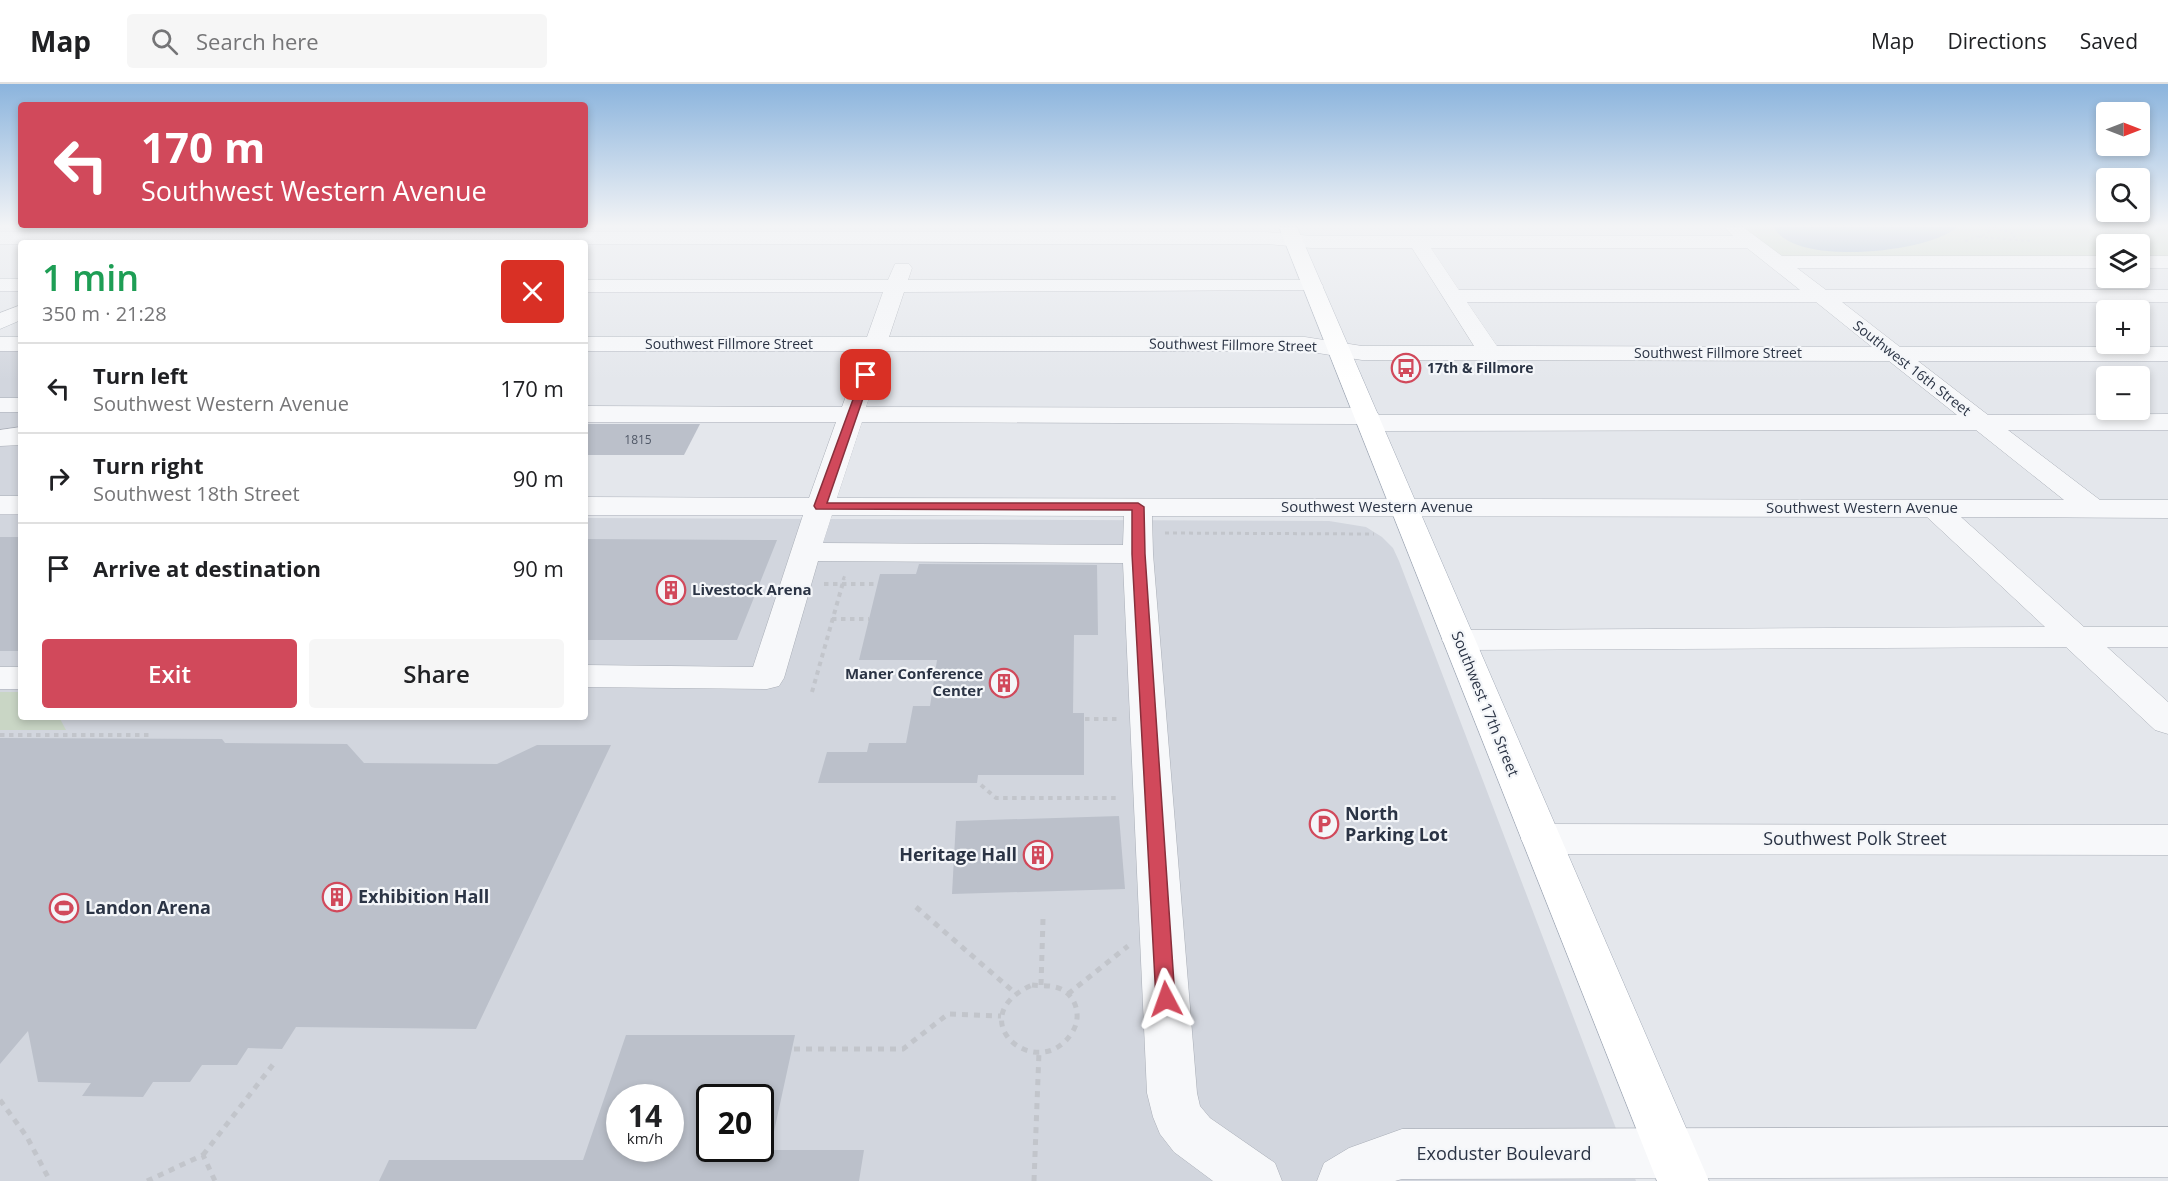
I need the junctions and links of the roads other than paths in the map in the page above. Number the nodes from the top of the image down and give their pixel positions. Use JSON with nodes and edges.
{"nodes":[{"id":1,"x":899,"y":278,"type":"edge"},
{"id":2,"x":1310,"y":278,"type":"edge"},
{"id":3,"x":1441,"y":278,"type":"edge"},
{"id":4,"x":1797,"y":278,"type":"edge"},
{"id":5,"x":2041,"y":278,"type":"edge"},
{"id":6,"x":0,"y":285,"type":"edge"},
{"id":7,"x":18,"y":285,"type":"edge"},
{"id":8,"x":588,"y":286,"type":"edge"},
{"id":9,"x":1313,"y":286,"type":"junction"},
{"id":10,"x":896,"y":287,"type":"junction"},
{"id":11,"x":1452,"y":296,"type":"junction"},
{"id":12,"x":1820,"y":296,"type":"junction"},
{"id":13,"x":2168,"y":296,"type":"edge"},
{"id":14,"x":2074,"y":297,"type":"junction"},
{"id":15,"x":2096,"y":309,"type":"edge"},
{"id":16,"x":18,"y":313,"type":"edge"},
{"id":17,"x":0,"y":322,"type":"edge"},
{"id":18,"x":2150,"y":341,"type":"edge"},
{"id":19,"x":0,"y":344,"type":"edge"},
{"id":20,"x":18,"y":344,"type":"edge"},
{"id":21,"x":588,"y":344,"type":"edge"},
{"id":22,"x":877,"y":344,"type":"junction"},
{"id":23,"x":1339,"y":349,"type":"junction"},
{"id":24,"x":2168,"y":352,"type":"edge"},
{"id":25,"x":1490,"y":353,"type":"junction"},
{"id":26,"x":1894,"y":354,"type":"junction"},
{"id":27,"x":0,"y":405,"type":"edge"},
{"id":28,"x":18,"y":405,"type":"edge"},
{"id":29,"x":588,"y":414,"type":"edge"},
{"id":30,"x":852,"y":416,"type":"junction"},
{"id":31,"x":1368,"y":419,"type":"junction"},
{"id":32,"x":1982,"y":422,"type":"junction"},
{"id":33,"x":2168,"y":422,"type":"edge"},
{"id":34,"x":18,"y":437,"type":"edge"},
{"id":35,"x":0,"y":438,"type":"edge"},
{"id":36,"x":0,"y":505,"type":"edge"},
{"id":37,"x":18,"y":505,"type":"edge"},
{"id":38,"x":588,"y":506,"type":"edge"},
{"id":39,"x":820,"y":506,"type":"junction"},
{"id":40,"x":1138,"y":507,"type":"junction"},
{"id":41,"x":1404,"y":507,"type":"junction"},
{"id":42,"x":1934,"y":508,"type":"junction"},
{"id":43,"x":2093,"y":508,"type":"junction"},
{"id":44,"x":2168,"y":509,"type":"edge"},
{"id":45,"x":807,"y":552,"type":"junction"},
{"id":46,"x":1138,"y":554,"type":"junction"},
{"id":47,"x":2075,"y":637,"type":"junction"},
{"id":48,"x":2168,"y":637,"type":"edge"},
{"id":49,"x":1459,"y":640,"type":"junction"},
{"id":50,"x":588,"y":676,"type":"edge"},
{"id":51,"x":0,"y":678,"type":"edge"},
{"id":52,"x":18,"y":678,"type":"edge"},
{"id":53,"x":2168,"y":722,"type":"edge"},
{"id":54,"x":1541,"y":839,"type":"junction"},
{"id":55,"x":2168,"y":840,"type":"edge"},
{"id":56,"x":2168,"y":1152,"type":"edge"},
{"id":57,"x":1677,"y":1168,"type":"edge"},
{"id":58,"x":1256,"y":1181,"type":"edge"},
{"id":59,"x":1343,"y":1181,"type":"edge"}],
"edges":[{"from":1,"to":10,"type":"street"},
{"from":2,"to":9,"type":"main road","name":"Southwest 17th Street"},
{"from":3,"to":11,"type":"street"},
{"from":4,"to":12,"type":"street","name":"Southwest 16th Street"},
{"from":5,"to":14,"type":"street"},
{"from":6,"to":7,"type":"street"},
{"from":8,"to":10,"type":"street"},
{"from":9,"to":10,"type":"street"},
{"from":9,"to":23,"type":"main road","name":"Southwest 17th Street"},
{"from":10,"to":22,"type":"street"},
{"from":11,"to":12,"type":"street"},
{"from":11,"to":25,"type":"street"},
{"from":12,"to":14,"type":"street"},
{"from":12,"to":26,"type":"street","name":"Southwest 16th Street"},
{"from":13,"to":14,"type":"street"},
{"from":14,"to":15,"type":"street"},
{"from":16,"to":17,"type":"street"},
{"from":18,"to":24,"type":"street"},
{"from":19,"to":20,"type":"street"},
{"from":21,"to":22,"type":"street","name":"Southwest Fillmore Street"},
{"from":22,"to":23,"type":"street","name":"Southwest Fillmore Street"},
{"from":22,"to":30,"type":"street"},
{"from":23,"to":25,"type":"street","name":"Southwest Fillmore Street"},
{"from":23,"to":31,"type":"main road","name":"Southwest 17th Street"},
{"from":24,"to":26,"type":"street","name":"Southwest Fillmore Street"},
{"from":25,"to":26,"type":"street","name":"Southwest Fillmore Street"},
{"from":26,"to":32,"type":"street","name":"Southwest 16th Street"},
{"from":27,"to":28,"type":"street"},
{"from":29,"to":30,"type":"street"},
{"from":30,"to":31,"type":"street"},
{"from":30,"to":39,"type":"street"},
{"from":31,"to":32,"type":"street"},
{"from":31,"to":41,"type":"main road","name":"Southwest 17th Street"},
{"from":32,"to":33,"type":"street"},
{"from":32,"to":43,"type":"street","name":"Southwest 16th Street"},
{"from":34,"to":35,"type":"street"},
{"from":36,"to":37,"type":"street"},
{"from":38,"to":39,"type":"street","name":"Southwest Western Avenue"},
{"from":39,"to":40,"type":"street","name":"Southwest Western Avenue"},
{"from":39,"to":45,"type":"street"},
{"from":40,"to":41,"type":"street","name":"Southwest Western Avenue"},
{"from":40,"to":46,"type":"street"},
{"from":41,"to":42,"type":"street","name":"Southwest Western Avenue"},
{"from":41,"to":49,"type":"main road","name":"Southwest 17th Street"},
{"from":42,"to":43,"type":"street","name":"Southwest Western Avenue"},
{"from":42,"to":47,"type":"street"},
{"from":43,"to":44,"type":"street","name":"Southwest Western Avenue"},
{"from":45,"to":46,"type":"street"},
{"from":45,"to":50,"type":"street"},
{"from":46,"to":58,"type":"street"},
{"from":47,"to":48,"type":"street"},
{"from":47,"to":49,"type":"street"},
{"from":47,"to":53,"type":"street"},
{"from":49,"to":54,"type":"main road","name":"Southwest 17th Street"},
{"from":51,"to":52,"type":"street"},
{"from":54,"to":55,"type":"street","name":"Southwest Polk Street"},
{"from":54,"to":57,"type":"main road","name":"Southwest 17th Street"},
{"from":56,"to":57,"type":"street","name":"Exoduster Boulevard"},
{"from":57,"to":59,"type":"street","name":"Exoduster Boulevard"}]}
